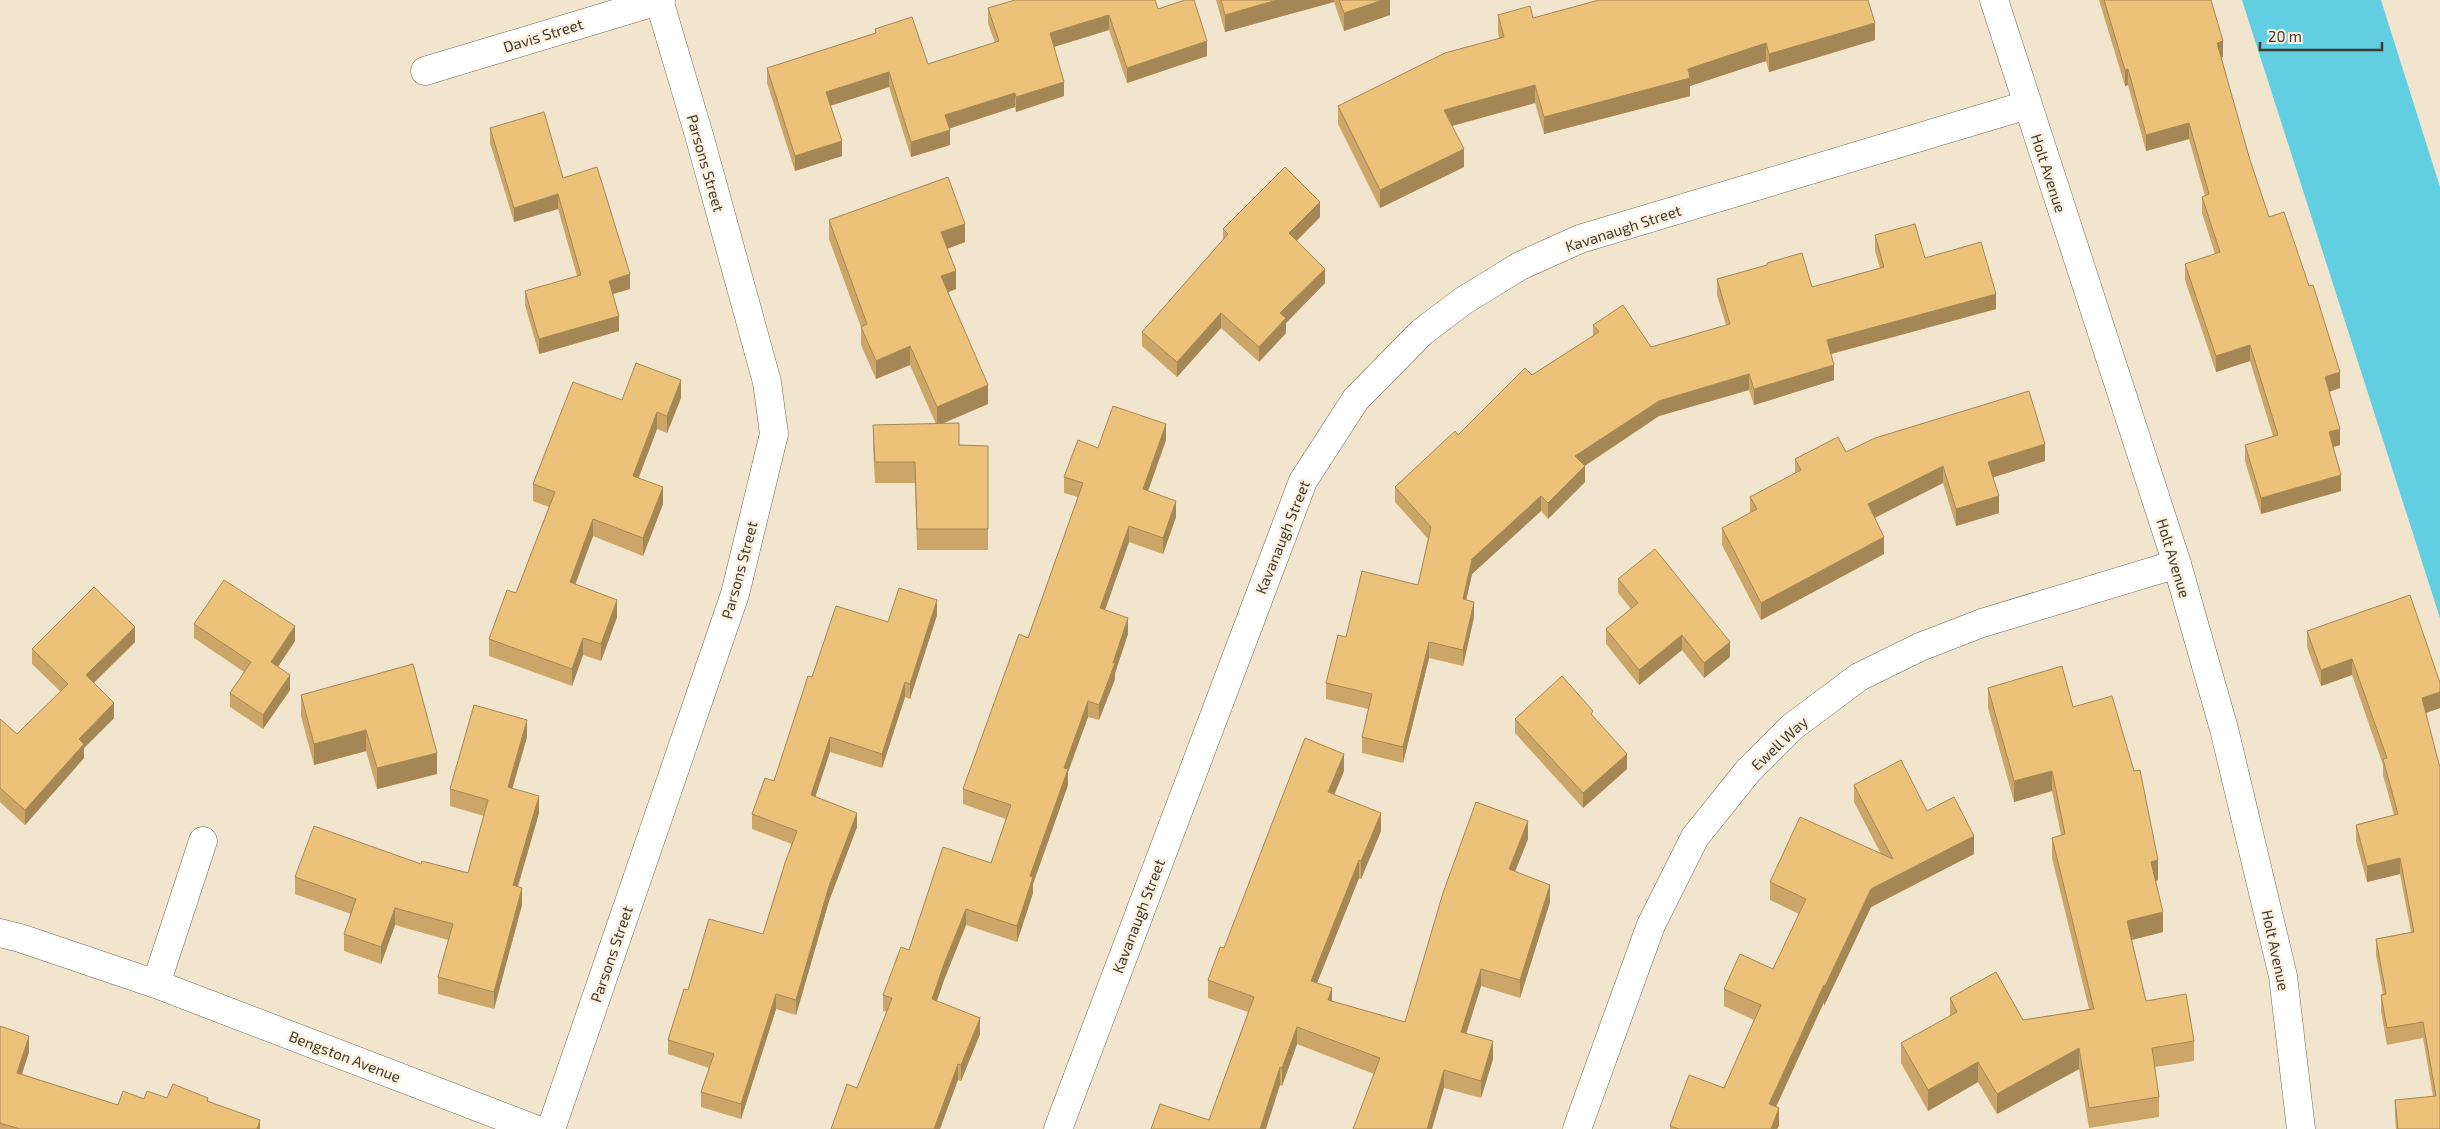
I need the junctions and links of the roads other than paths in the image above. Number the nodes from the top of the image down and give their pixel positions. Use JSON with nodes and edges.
{"nodes":[{"id":1,"x":659,"y":0,"type":"edge"},
{"id":2,"x":1994,"y":0,"type":"edge"},
{"id":3,"x":424,"y":71,"type":"dead end"},
{"id":4,"x":2026,"y":105,"type":"junction"},
{"id":5,"x":2177,"y":564,"type":"junction"},
{"id":6,"x":203,"y":841,"type":"dead end"},
{"id":7,"x":0,"y":933,"type":"edge"},
{"id":8,"x":156,"y":984,"type":"junction"},
{"id":9,"x":534,"y":1129,"type":"edge"},
{"id":10,"x":551,"y":1129,"type":"edge"},
{"id":11,"x":1058,"y":1129,"type":"edge"},
{"id":12,"x":1577,"y":1129,"type":"edge"},
{"id":13,"x":2301,"y":1129,"type":"edge"}],
"edges":[{"from":1,"to":3,"type":"street","name":"Davis Street"},
{"from":1,"to":10,"type":"street","name":"Parsons Street"},
{"from":2,"to":4,"type":"street","name":"Holt Avenue"},
{"from":4,"to":5,"type":"street","name":"Holt Avenue"},
{"from":4,"to":11,"type":"street","name":"Kavanaugh Street"},
{"from":5,"to":12,"type":"street","name":"Ewell Way"},
{"from":5,"to":13,"type":"street","name":"Holt Avenue"},
{"from":6,"to":8,"type":"street"},
{"from":7,"to":8,"type":"street","name":"Bengston Avenue"},
{"from":8,"to":9,"type":"street","name":"Bengston Avenue"}]}
